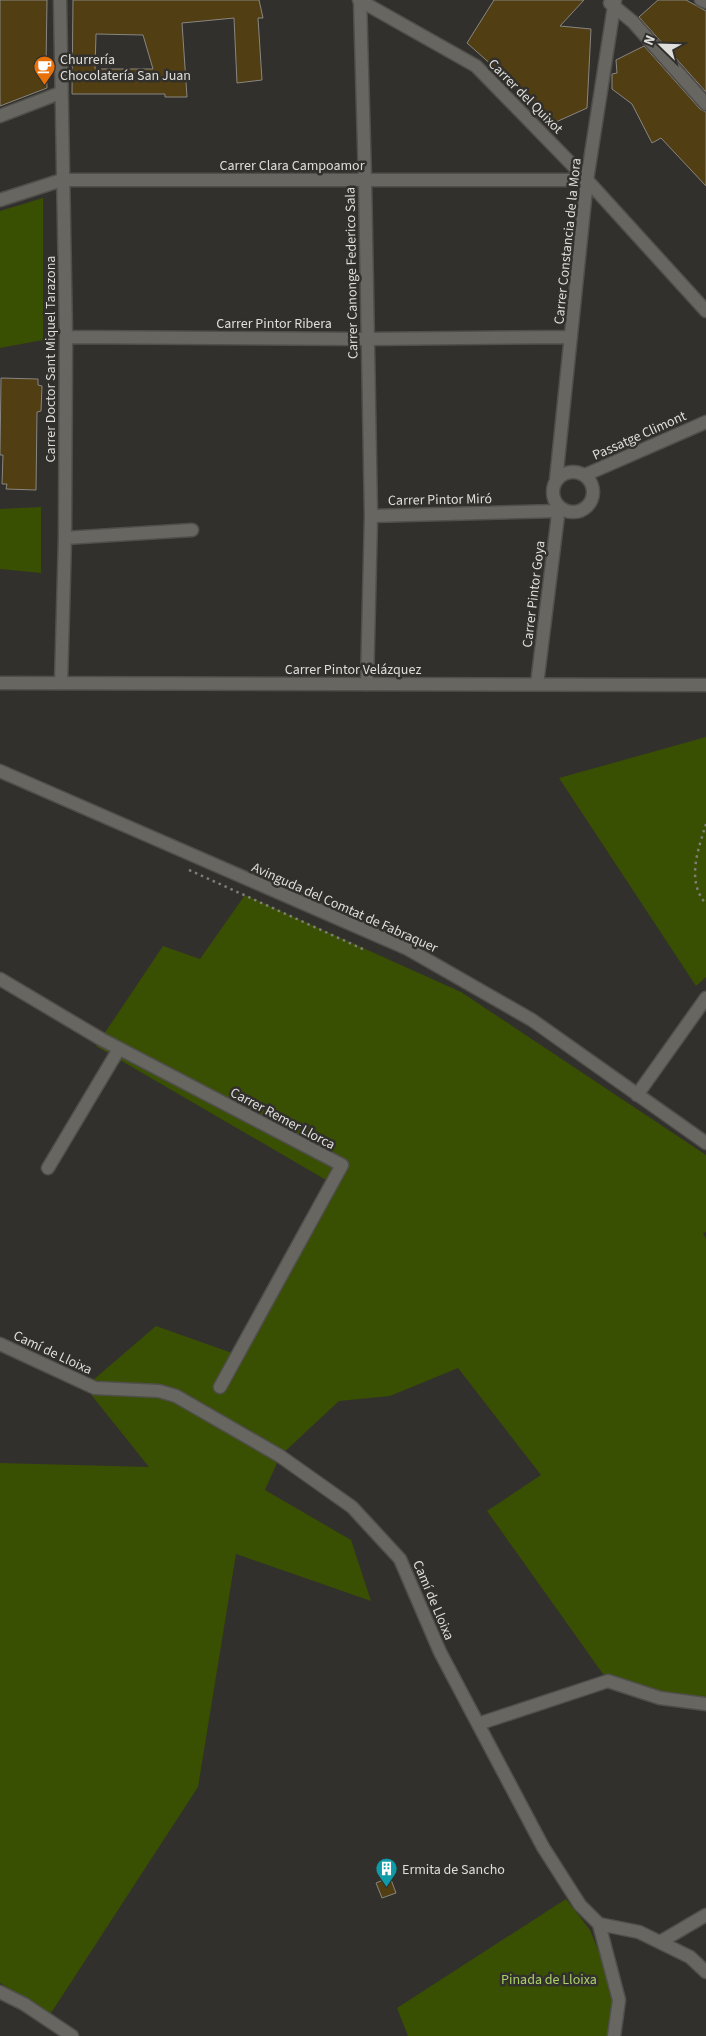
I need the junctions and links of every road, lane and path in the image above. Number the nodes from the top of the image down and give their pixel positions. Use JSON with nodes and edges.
{"nodes":[{"id":1,"x":60,"y":0,"type":"edge"},
{"id":2,"x":360,"y":0,"type":"edge"},
{"id":3,"x":701,"y":0,"type":"edge"},
{"id":4,"x":612,"y":2,"type":"edge"},
{"id":5,"x":706,"y":2,"type":"edge"},
{"id":6,"x":60,"y":93,"type":"junction"},
{"id":7,"x":706,"y":104,"type":"edge"},
{"id":8,"x":0,"y":116,"type":"edge"},
{"id":9,"x":62,"y":180,"type":"junction"},
{"id":10,"x":365,"y":180,"type":"junction"},
{"id":11,"x":587,"y":180,"type":"junction"},
{"id":12,"x":0,"y":200,"type":"edge"},
{"id":13,"x":706,"y":311,"type":"edge"},
{"id":14,"x":66,"y":337,"type":"junction"},
{"id":15,"x":571,"y":337,"type":"junction"},
{"id":16,"x":367,"y":339,"type":"junction"},
{"id":17,"x":706,"y":422,"type":"edge"},
{"id":18,"x":585,"y":475,"type":"junction"},
{"id":19,"x":556,"y":480,"type":"junction"},
{"id":20,"x":559,"y":509,"type":"junction"},
{"id":21,"x":371,"y":516,"type":"junction"},
{"id":22,"x":192,"y":530,"type":"dead end"},
{"id":23,"x":65,"y":538,"type":"junction"},
{"id":24,"x":0,"y":682,"type":"edge"},
{"id":25,"x":61,"y":683,"type":"junction"},
{"id":26,"x":367,"y":684,"type":"junction"},
{"id":27,"x":537,"y":684,"type":"junction"},
{"id":28,"x":706,"y":685,"type":"edge"},
{"id":29,"x":0,"y":771,"type":"edge"},
{"id":30,"x":706,"y":824,"type":"edge"},
{"id":31,"x":706,"y":904,"type":"edge"},
{"id":32,"x":0,"y":979,"type":"edge"},
{"id":33,"x":706,"y":998,"type":"edge"},
{"id":34,"x":119,"y":1049,"type":"junction"},
{"id":35,"x":637,"y":1095,"type":"junction"},
{"id":36,"x":706,"y":1143,"type":"edge"},
{"id":37,"x":48,"y":1168,"type":"dead end"},
{"id":38,"x":0,"y":1344,"type":"edge"},
{"id":39,"x":220,"y":1387,"type":"dead end"},
{"id":40,"x":706,"y":1704,"type":"edge"},
{"id":41,"x":478,"y":1724,"type":"junction"},
{"id":42,"x":706,"y":1915,"type":"edge"},
{"id":43,"x":599,"y":1924,"type":"junction"},
{"id":44,"x":660,"y":1942,"type":"junction"},
{"id":45,"x":706,"y":1972,"type":"edge"},
{"id":46,"x":0,"y":1992,"type":"edge"},
{"id":47,"x":72,"y":2036,"type":"edge"},
{"id":48,"x":614,"y":2036,"type":"edge"}],
"edges":[{"from":1,"to":6,"type":"street","name":"Carrer Doctor Sant Miquel Tarazona"},
{"from":2,"to":10,"type":"street","name":"Carrer Canonge Federico Sala"},
{"from":2,"to":11,"type":"street","name":"Carrer del Quixot"},
{"from":3,"to":5,"type":"street"},
{"from":4,"to":7,"type":"street"},
{"from":4,"to":11,"type":"street","name":"Carrer Constancia de la Mora"},
{"from":6,"to":8,"type":"street"},
{"from":6,"to":9,"type":"street","name":"Carrer Doctor Sant Miquel Tarazona"},
{"from":9,"to":10,"type":"street","name":"Carrer Clara Campoamor"},
{"from":9,"to":12,"type":"street","name":"Carrer Clara Campoamor"},
{"from":9,"to":14,"type":"street","name":"Carrer Doctor Sant Miquel Tarazona"},
{"from":10,"to":11,"type":"street","name":"Carrer Clara Campoamor"},
{"from":10,"to":16,"type":"street","name":"Carrer Canonge Federico Sala"},
{"from":11,"to":13,"type":"street","name":"Carrer del Quixot"},
{"from":11,"to":15,"type":"street","name":"Carrer Constancia de la Mora"},
{"from":14,"to":16,"type":"street","name":"Carrer Pintor Ribera"},
{"from":14,"to":23,"type":"street","name":"Carrer Doctor Sant Miquel Tarazona"},
{"from":15,"to":16,"type":"street","name":"Carrer Pintor Ribera"},
{"from":15,"to":19,"type":"street","name":"Carrer Constancia de la Mora"},
{"from":16,"to":21,"type":"street","name":"Carrer Canonge Federico Sala"},
{"from":17,"to":18,"type":"street","name":"Passatge Climont"},
{"from":18,"to":19,"type":"street"},
{"from":18,"to":20,"type":"street"},
{"from":19,"to":20,"type":"street"},
{"from":20,"to":21,"type":"street","name":"Carrer Pintor Miró"},
{"from":20,"to":27,"type":"street","name":"Carrer Pintor Goya"},
{"from":21,"to":26,"type":"street","name":"Carrer Pintor Miró"},
{"from":22,"to":23,"type":"street"},
{"from":23,"to":25,"type":"street","name":"Carrer Doctor Sant Miquel Tarazona"},
{"from":24,"to":25,"type":"street","name":"Carrer Pintor Velázquez"},
{"from":25,"to":26,"type":"street","name":"Carrer Pintor Velázquez"},
{"from":26,"to":27,"type":"street","name":"Carrer Pintor Velázquez"},
{"from":27,"to":28,"type":"street","name":"Carrer Pintor Velázquez"},
{"from":29,"to":35,"type":"street","name":"Avinguda del Comtat de Fabraquer"},
{"from":30,"to":31,"type":"path"},
{"from":32,"to":34,"type":"street","name":"Carrer Remer Llorca"},
{"from":33,"to":35,"type":"street"},
{"from":34,"to":37,"type":"street"},
{"from":34,"to":39,"type":"street","name":"Carrer Remer Llorca"},
{"from":35,"to":36,"type":"street","name":"Avinguda del Comtat de Fabraquer"},
{"from":38,"to":41,"type":"street","name":"Camí de Lloixa"},
{"from":40,"to":41,"type":"street"},
{"from":41,"to":43,"type":"street","name":"Camí de Lloixa"},
{"from":42,"to":44,"type":"street"},
{"from":43,"to":44,"type":"street"},
{"from":43,"to":48,"type":"street"},
{"from":44,"to":45,"type":"street"},
{"from":46,"to":47,"type":"street"}]}
